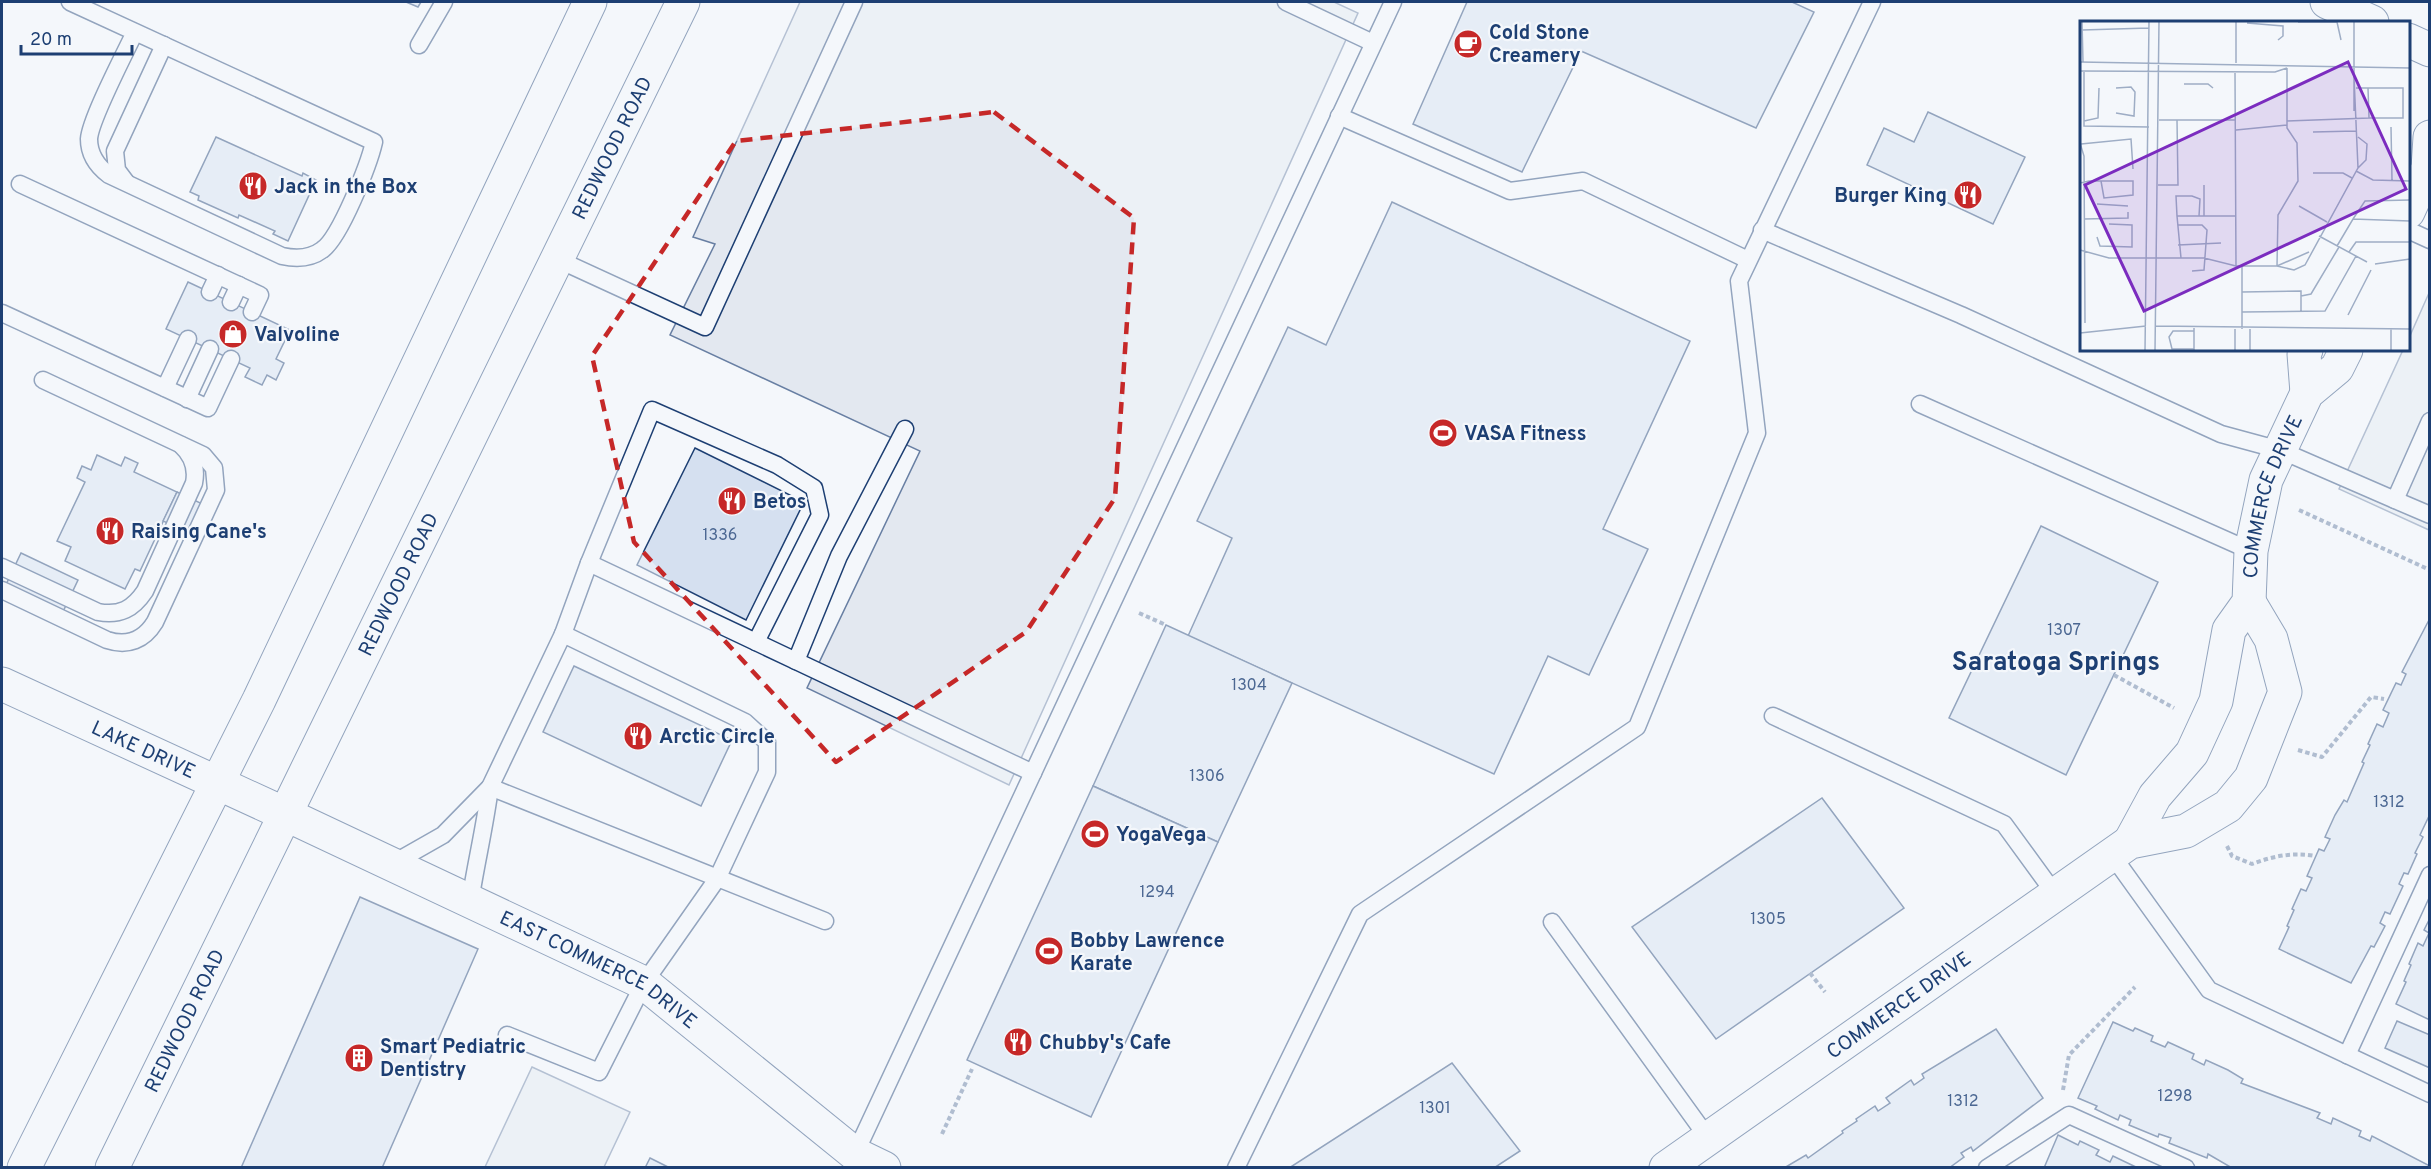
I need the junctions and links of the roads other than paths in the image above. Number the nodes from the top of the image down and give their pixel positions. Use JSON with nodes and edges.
{"nodes":[{"id":1,"x":70,"y":2,"type":"edge"},
{"id":2,"x":444,"y":2,"type":"edge"},
{"id":3,"x":590,"y":2,"type":"edge"},
{"id":4,"x":683,"y":2,"type":"edge"},
{"id":5,"x":854,"y":2,"type":"edge"},
{"id":6,"x":1286,"y":2,"type":"edge"},
{"id":7,"x":1393,"y":2,"type":"edge"},
{"id":8,"x":1872,"y":2,"type":"edge"},
{"id":9,"x":2327,"y":2,"type":"edge"},
{"id":10,"x":2370,"y":21,"type":"edge"},
{"id":11,"x":135,"y":32,"type":"junction"},
{"id":12,"x":2410,"y":40,"type":"edge"},
{"id":13,"x":1373,"y":43,"type":"junction"},
{"id":14,"x":164,"y":45,"type":"junction"},
{"id":15,"x":419,"y":45,"type":"dead end"},
{"id":16,"x":2430,"y":50,"type":"edge"},
{"id":17,"x":1339,"y":116,"type":"junction"},
{"id":18,"x":2430,"y":132,"type":"edge"},
{"id":19,"x":2430,"y":137,"type":"edge"},
{"id":20,"x":2410,"y":148,"type":"edge"},
{"id":21,"x":127,"y":183,"type":"junction"},
{"id":22,"x":20,"y":184,"type":"dead end"},
{"id":23,"x":2410,"y":210,"type":"edge"},
{"id":24,"x":1762,"y":230,"type":"junction"},
{"id":25,"x":2410,"y":230,"type":"edge"},
{"id":26,"x":2430,"y":240,"type":"edge"},
{"id":27,"x":557,"y":258,"type":"junction"},
{"id":28,"x":1748,"y":260,"type":"junction"},
{"id":29,"x":218,"y":275,"type":"junction"},
{"id":30,"x":239,"y":285,"type":"junction"},
{"id":31,"x":210,"y":292,"type":"dead end"},
{"id":32,"x":231,"y":302,"type":"dead end"},
{"id":33,"x":252,"y":312,"type":"dead end"},
{"id":34,"x":2,"y":313,"type":"edge"},
{"id":35,"x":188,"y":339,"type":"dead end"},
{"id":36,"x":210,"y":349,"type":"dead end"},
{"id":37,"x":2306,"y":351,"type":"edge"},
{"id":38,"x":2346,"y":351,"type":"edge"},
{"id":39,"x":231,"y":359,"type":"dead end"},
{"id":40,"x":43,"y":380,"type":"dead end"},
{"id":41,"x":165,"y":388,"type":"junction"},
{"id":42,"x":2307,"y":393,"type":"junction"},
{"id":43,"x":187,"y":399,"type":"junction"},
{"id":44,"x":1920,"y":404,"type":"dead end"},
{"id":45,"x":2430,"y":421,"type":"edge"},
{"id":46,"x":905,"y":429,"type":"dead end"},
{"id":47,"x":178,"y":443,"type":"junction"},
{"id":48,"x":2280,"y":450,"type":"junction"},
{"id":49,"x":2395,"y":500,"type":"junction"},
{"id":50,"x":2430,"y":515,"type":"edge"},
{"id":51,"x":2251,"y":551,"type":"junction"},
{"id":52,"x":589,"y":563,"type":"junction"},
{"id":53,"x":2,"y":567,"type":"edge"},
{"id":54,"x":2,"y":590,"type":"edge"},
{"id":55,"x":2249,"y":602,"type":"junction"},
{"id":56,"x":563,"y":634,"type":"junction"},
{"id":57,"x":756,"y":642,"type":"junction"},
{"id":58,"x":796,"y":661,"type":"junction"},
{"id":59,"x":2,"y":684,"type":"edge"},
{"id":60,"x":1773,"y":716,"type":"dead end"},
{"id":61,"x":1033,"y":773,"type":"junction"},
{"id":62,"x":218,"y":783,"type":"junction"},
{"id":63,"x":490,"y":787,"type":"junction"},
{"id":64,"x":285,"y":814,"type":"junction"},
{"id":65,"x":2121,"y":848,"type":"junction"},
{"id":66,"x":392,"y":864,"type":"junction"},
{"id":67,"x":2430,"y":875,"type":"edge"},
{"id":68,"x":717,"y":879,"type":"junction"},
{"id":69,"x":2055,"y":894,"type":"junction"},
{"id":70,"x":470,"y":902,"type":"junction"},
{"id":71,"x":825,"y":921,"type":"dead end"},
{"id":72,"x":1552,"y":922,"type":"dead end"},
{"id":73,"x":644,"y":983,"type":"junction"},
{"id":74,"x":507,"y":1035,"type":"dead end"},
{"id":75,"x":2347,"y":1055,"type":"junction"},
{"id":76,"x":2430,"y":1094,"type":"edge"},
{"id":77,"x":1708,"y":1138,"type":"junction"},
{"id":78,"x":870,"y":1161,"type":"edge"},
{"id":79,"x":24,"y":1167,"type":"edge"},
{"id":80,"x":112,"y":1167,"type":"edge"},
{"id":81,"x":1236,"y":1167,"type":"edge"},
{"id":82,"x":1666,"y":1167,"type":"edge"},
{"id":83,"x":1987,"y":1167,"type":"edge"},
{"id":84,"x":2186,"y":1167,"type":"edge"}],
"edges":[{"from":1,"to":11,"type":"lane"},
{"from":2,"to":15,"type":"lane"},
{"from":3,"to":62,"type":"main road"},
{"from":4,"to":27,"type":"main road","name":"REDWOOD ROAD"},
{"from":5,"to":27,"type":"lane"},
{"from":6,"to":13,"type":"lane"},
{"from":7,"to":13,"type":"lane"},
{"from":8,"to":24,"type":"lane"},
{"from":9,"to":10,"type":"main road"},
{"from":11,"to":14,"type":"lane"},
{"from":11,"to":21,"type":"lane"},
{"from":12,"to":16,"type":"main road"},
{"from":13,"to":17,"type":"lane"},
{"from":14,"to":21,"type":"lane"},
{"from":14,"to":21,"type":"lane"},
{"from":17,"to":28,"type":"lane"},
{"from":17,"to":61,"type":"lane"},
{"from":18,"to":20,"type":"main road"},
{"from":19,"to":23,"type":"main road"},
{"from":22,"to":29,"type":"lane"},
{"from":24,"to":28,"type":"lane"},
{"from":24,"to":48,"type":"lane"},
{"from":25,"to":26,"type":"lane"},
{"from":27,"to":64,"type":"main road","name":"REDWOOD ROAD"},
{"from":28,"to":81,"type":"lane"},
{"from":29,"to":30,"type":"lane"},
{"from":29,"to":31,"type":"lane"},
{"from":30,"to":32,"type":"lane"},
{"from":30,"to":33,"type":"lane"},
{"from":34,"to":41,"type":"lane"},
{"from":35,"to":41,"type":"lane"},
{"from":36,"to":43,"type":"lane"},
{"from":37,"to":42,"type":"main road","name":"COMMERCE DRIVE"},
{"from":38,"to":42,"type":"main road","name":"COMMERCE DRIVE"},
{"from":39,"to":43,"type":"lane"},
{"from":40,"to":47,"type":"lane"},
{"from":41,"to":43,"type":"lane"},
{"from":42,"to":48,"type":"main road","name":"COMMERCE DRIVE"},
{"from":44,"to":51,"type":"lane"},
{"from":45,"to":49,"type":"lane"},
{"from":46,"to":58,"type":"lane"},
{"from":47,"to":53,"type":"lane"},
{"from":47,"to":54,"type":"lane"},
{"from":48,"to":49,"type":"lane"},
{"from":48,"to":51,"type":"main road","name":"COMMERCE DRIVE"},
{"from":49,"to":50,"type":"lane"},
{"from":51,"to":55,"type":"main road","name":"COMMERCE DRIVE"},
{"from":52,"to":56,"type":"lane"},
{"from":52,"to":57,"type":"lane"},
{"from":52,"to":57,"type":"lane"},
{"from":55,"to":65,"type":"main road","name":"COMMERCE DRIVE"},
{"from":55,"to":65,"type":"main road","name":"COMMERCE DRIVE"},
{"from":56,"to":63,"type":"lane"},
{"from":56,"to":68,"type":"lane"},
{"from":57,"to":58,"type":"lane"},
{"from":58,"to":61,"type":"lane"},
{"from":59,"to":62,"type":"main road","name":"LAKE DRIVE"},
{"from":60,"to":69,"type":"lane"},
{"from":61,"to":78,"type":"lane"},
{"from":62,"to":64,"type":"main road","name":"LAKE DRIVE"},
{"from":62,"to":79,"type":"main road"},
{"from":63,"to":66,"type":"lane"},
{"from":63,"to":68,"type":"lane"},
{"from":63,"to":70,"type":"lane"},
{"from":64,"to":66,"type":"main road","name":"EAST COMMERCE DRIVE"},
{"from":64,"to":80,"type":"main road","name":"REDWOOD ROAD"},
{"from":65,"to":69,"type":"main road","name":"COMMERCE DRIVE"},
{"from":65,"to":75,"type":"lane"},
{"from":66,"to":70,"type":"main road","name":"EAST COMMERCE DRIVE"},
{"from":67,"to":75,"type":"lane"},
{"from":68,"to":71,"type":"lane"},
{"from":68,"to":73,"type":"lane"},
{"from":69,"to":77,"type":"main road","name":"COMMERCE DRIVE"},
{"from":70,"to":73,"type":"main road","name":"EAST COMMERCE DRIVE"},
{"from":72,"to":77,"type":"lane"},
{"from":73,"to":74,"type":"lane"},
{"from":73,"to":78,"type":"main road","name":"EAST COMMERCE DRIVE"},
{"from":75,"to":76,"type":"lane"},
{"from":77,"to":82,"type":"main road","name":"COMMERCE DRIVE"},
{"from":83,"to":84,"type":"lane"}]}
